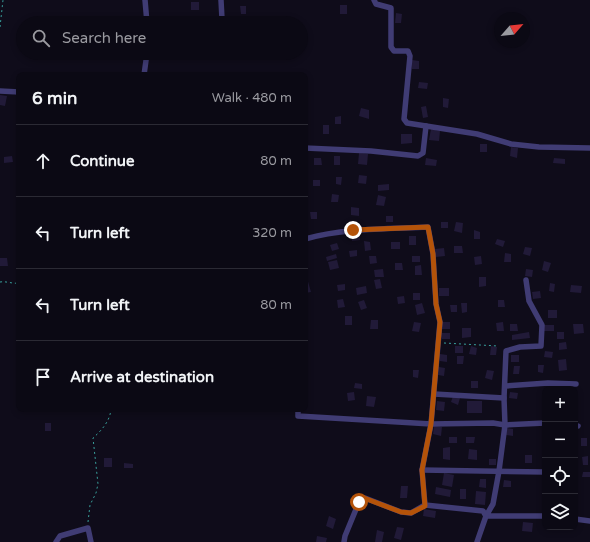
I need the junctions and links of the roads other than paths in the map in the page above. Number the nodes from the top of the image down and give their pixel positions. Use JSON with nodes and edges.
{"nodes":[{"id":1,"x":145,"y":0,"type":"edge"},
{"id":2,"x":221,"y":0,"type":"edge"},
{"id":3,"x":374,"y":0,"type":"edge"},
{"id":4,"x":146,"y":16,"type":"edge"},
{"id":5,"x":222,"y":16,"type":"edge"},
{"id":6,"x":146,"y":60,"type":"edge"},
{"id":7,"x":144,"y":72,"type":"edge"},
{"id":8,"x":0,"y":91,"type":"edge"},
{"id":9,"x":16,"y":92,"type":"edge"},
{"id":10,"x":426,"y":126,"type":"junction"},
{"id":11,"x":308,"y":148,"type":"edge"},
{"id":12,"x":590,"y":148,"type":"edge"},
{"id":13,"x":308,"y":238,"type":"edge"},
{"id":14,"x":526,"y":280,"type":"dead end"},
{"id":15,"x":576,"y":384,"type":"dead end"},
{"id":16,"x":505,"y":386,"type":"junction"},
{"id":17,"x":434,"y":394,"type":"junction"},
{"id":18,"x":504,"y":398,"type":"junction"},
{"id":19,"x":298,"y":412,"type":"edge"},
{"id":20,"x":542,"y":423,"type":"edge"},
{"id":21,"x":431,"y":424,"type":"junction"},
{"id":22,"x":505,"y":425,"type":"junction"},
{"id":23,"x":422,"y":470,"type":"junction"},
{"id":24,"x":499,"y":471,"type":"junction"},
{"id":25,"x":542,"y":472,"type":"edge"},
{"id":26,"x":425,"y":506,"type":"junction"},
{"id":27,"x":486,"y":516,"type":"junction"},
{"id":28,"x":542,"y":516,"type":"edge"},
{"id":29,"x":578,"y":519,"type":"edge"},
{"id":30,"x":590,"y":521,"type":"edge"},
{"id":31,"x":56,"y":542,"type":"edge"},
{"id":32,"x":91,"y":542,"type":"edge"},
{"id":33,"x":344,"y":542,"type":"edge"},
{"id":34,"x":476,"y":542,"type":"edge"}],
"edges":[{"from":1,"to":4,"type":"street"},
{"from":2,"to":5,"type":"street"},
{"from":3,"to":10,"type":"street"},
{"from":6,"to":7,"type":"street"},
{"from":8,"to":9,"type":"street"},
{"from":10,"to":11,"type":"street"},
{"from":10,"to":12,"type":"street"},
{"from":13,"to":17,"type":"street"},
{"from":14,"to":16,"type":"street"},
{"from":15,"to":16,"type":"street"},
{"from":16,"to":18,"type":"street"},
{"from":17,"to":18,"type":"street"},
{"from":17,"to":21,"type":"street"},
{"from":18,"to":22,"type":"street"},
{"from":19,"to":21,"type":"street"},
{"from":20,"to":22,"type":"street"},
{"from":21,"to":22,"type":"street"},
{"from":21,"to":23,"type":"street"},
{"from":22,"to":24,"type":"street"},
{"from":23,"to":24,"type":"street"},
{"from":23,"to":26,"type":"street"},
{"from":24,"to":25,"type":"street"},
{"from":24,"to":27,"type":"street"},
{"from":26,"to":27,"type":"street"},
{"from":26,"to":33,"type":"street"},
{"from":27,"to":28,"type":"street"},
{"from":27,"to":34,"type":"street"},
{"from":29,"to":30,"type":"street"},
{"from":31,"to":32,"type":"street"}]}
